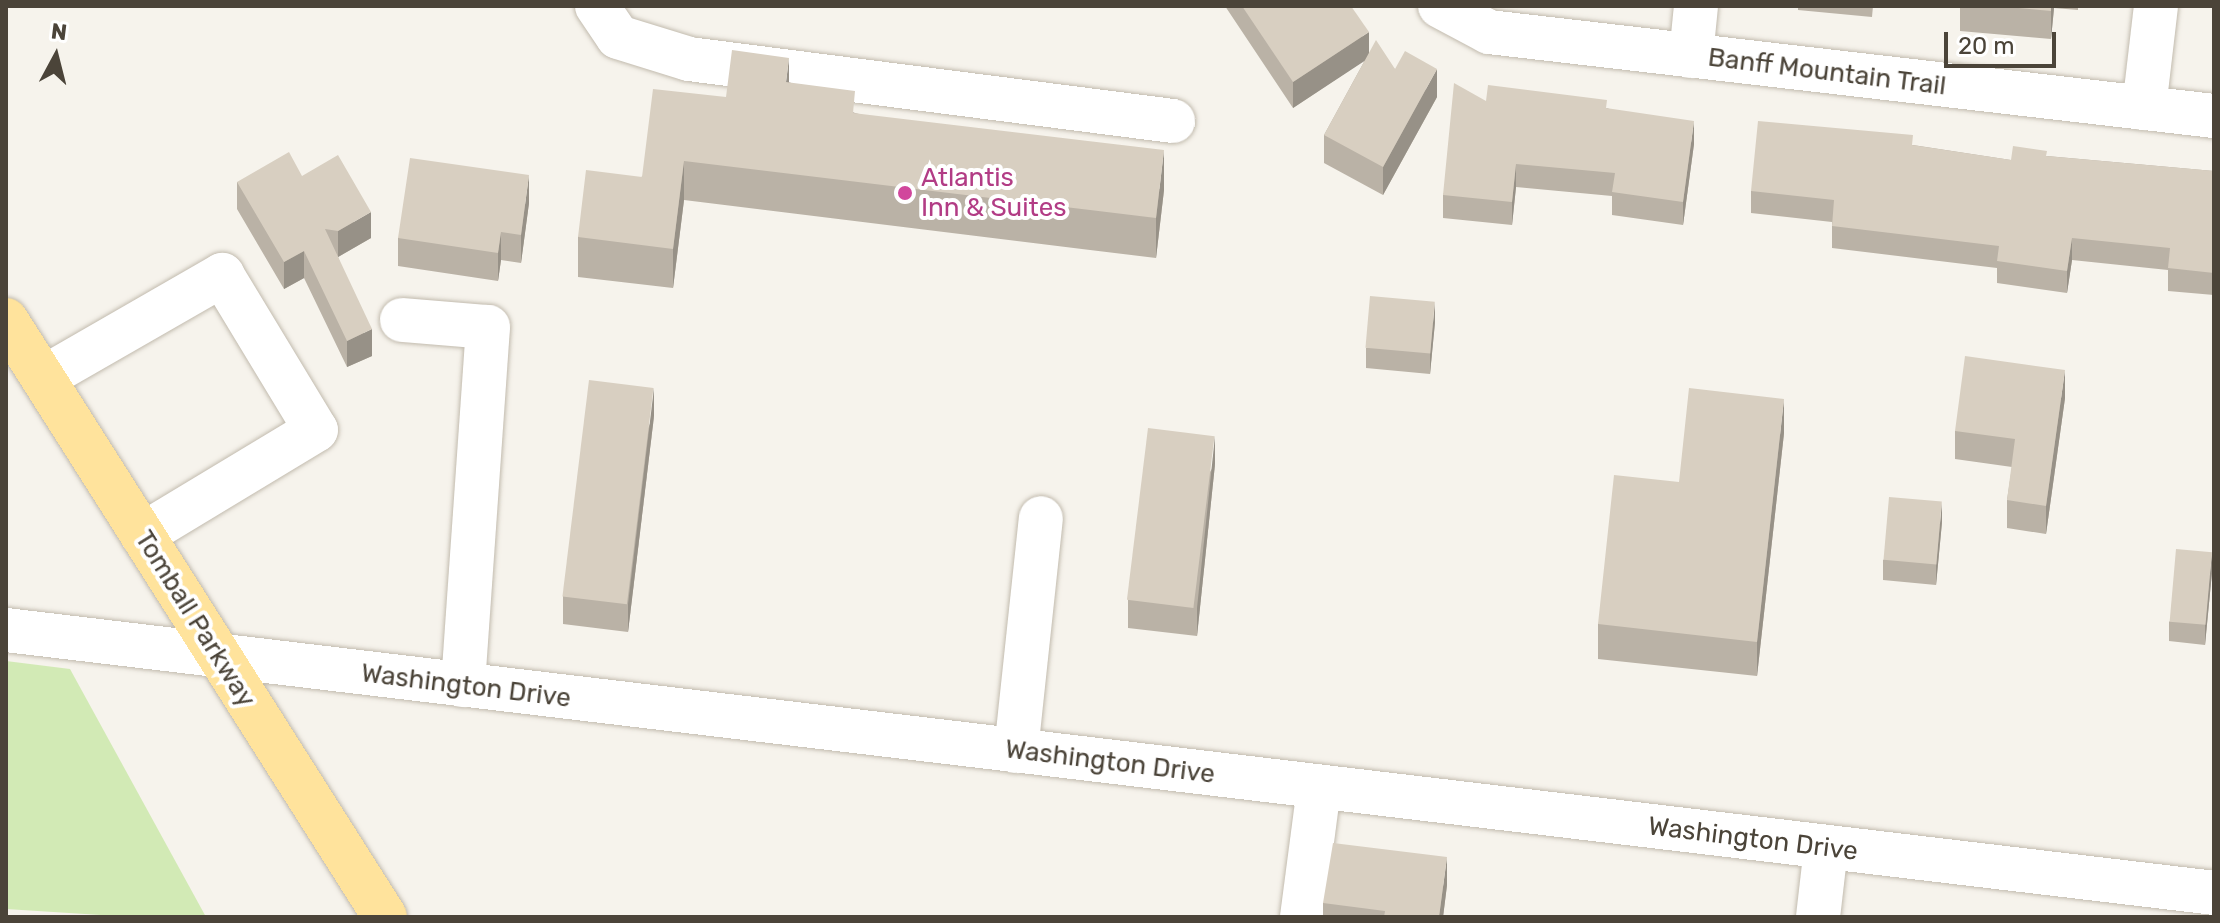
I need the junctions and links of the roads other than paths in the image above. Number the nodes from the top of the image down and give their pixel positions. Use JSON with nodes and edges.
{"nodes":[{"id":1,"x":597,"y":6,"type":"edge"},
{"id":2,"x":1696,"y":6,"type":"edge"},
{"id":3,"x":2156,"y":6,"type":"edge"},
{"id":4,"x":1442,"y":8,"type":"edge"},
{"id":5,"x":1691,"y":56,"type":"junction"},
{"id":6,"x":2144,"y":108,"type":"junction"},
{"id":7,"x":2214,"y":116,"type":"edge"},
{"id":8,"x":1173,"y":121,"type":"dead end"},
{"id":9,"x":402,"y":320,"type":"dead end"},
{"id":10,"x":6,"y":322,"type":"edge"},
{"id":11,"x":43,"y":378,"type":"junction"},
{"id":12,"x":1041,"y":518,"type":"dead end"},
{"id":13,"x":142,"y":535,"type":"junction"},
{"id":14,"x":6,"y":630,"type":"edge"},
{"id":15,"x":218,"y":656,"type":"junction"},
{"id":16,"x":463,"y":685,"type":"junction"},
{"id":17,"x":1016,"y":751,"type":"junction"},
{"id":18,"x":1319,"y":787,"type":"junction"},
{"id":19,"x":1826,"y":848,"type":"junction"},
{"id":20,"x":2214,"y":893,"type":"edge"},
{"id":21,"x":385,"y":917,"type":"edge"},
{"id":22,"x":1302,"y":917,"type":"edge"},
{"id":23,"x":1818,"y":917,"type":"edge"}],
"edges":[{"from":1,"to":8,"type":"street"},
{"from":2,"to":5,"type":"street"},
{"from":3,"to":6,"type":"street"},
{"from":4,"to":5,"type":"street","name":"Banff Mountain Trail"},
{"from":5,"to":6,"type":"street","name":"Banff Mountain Trail"},
{"from":6,"to":7,"type":"street","name":"Banff Mountain Trail"},
{"from":9,"to":16,"type":"street"},
{"from":10,"to":11,"type":"main road","name":"Tomball Parkway"},
{"from":11,"to":13,"type":"main road","name":"Tomball Parkway"},
{"from":11,"to":13,"type":"street"},
{"from":12,"to":17,"type":"street"},
{"from":13,"to":15,"type":"main road","name":"Tomball Parkway"},
{"from":14,"to":15,"type":"street","name":"Washington Drive"},
{"from":15,"to":16,"type":"street","name":"Washington Drive"},
{"from":15,"to":21,"type":"main road","name":"Tomball Parkway"},
{"from":16,"to":17,"type":"street","name":"Washington Drive"},
{"from":17,"to":18,"type":"street","name":"Washington Drive"},
{"from":18,"to":19,"type":"street","name":"Washington Drive"},
{"from":18,"to":22,"type":"street"},
{"from":19,"to":20,"type":"street","name":"Washington Drive"},
{"from":19,"to":23,"type":"street"}]}
